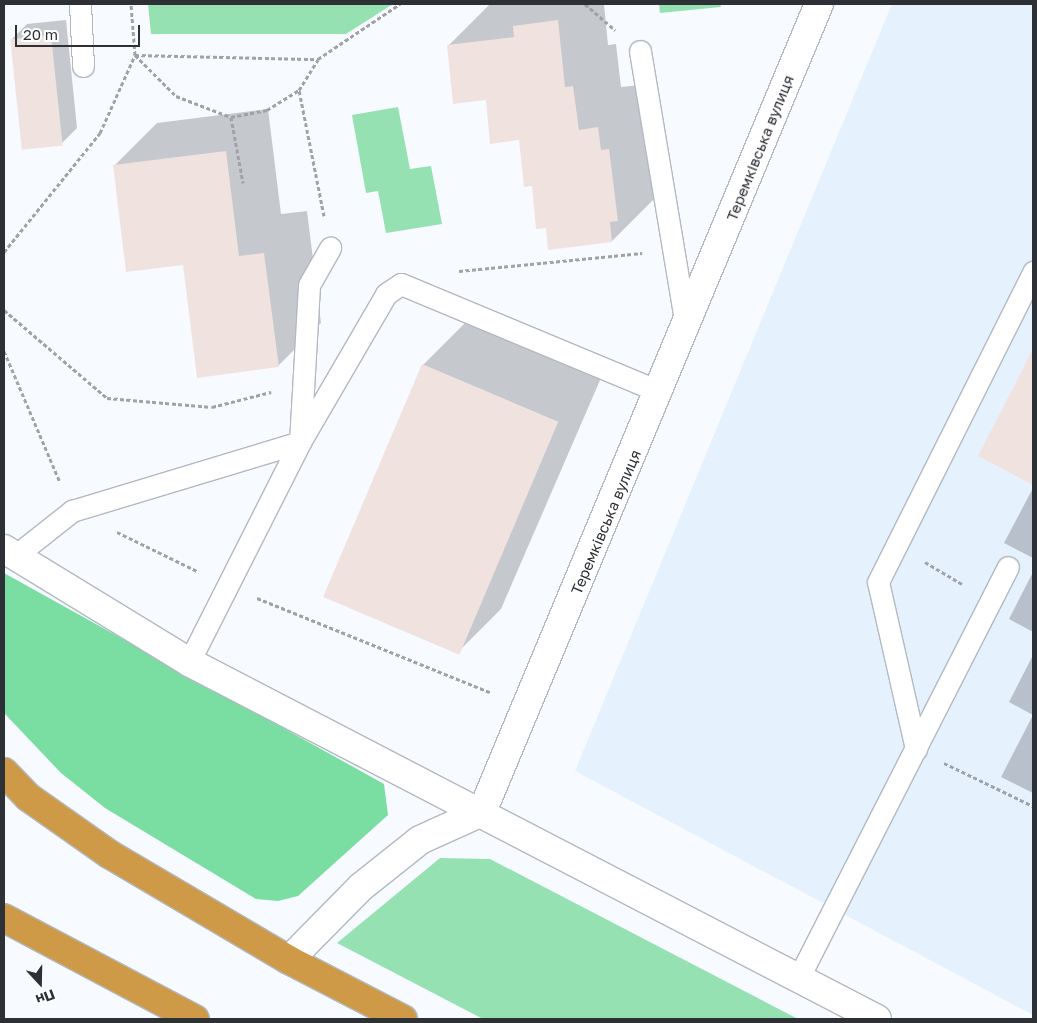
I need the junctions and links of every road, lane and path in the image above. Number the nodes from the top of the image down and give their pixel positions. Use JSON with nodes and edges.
{"nodes":[{"id":1,"x":80,"y":4,"type":"edge"},
{"id":2,"x":131,"y":4,"type":"edge"},
{"id":3,"x":400,"y":4,"type":"edge"},
{"id":4,"x":585,"y":4,"type":"edge"},
{"id":5,"x":819,"y":4,"type":"edge"},
{"id":6,"x":640,"y":51,"type":"joint"},
{"id":7,"x":135,"y":56,"type":"junction"},
{"id":8,"x":318,"y":59,"type":"junction"},
{"id":9,"x":83,"y":66,"type":"dead end"},
{"id":10,"x":299,"y":90,"type":"junction"},
{"id":11,"x":231,"y":117,"type":"junction"},
{"id":12,"x":243,"y":183,"type":"dead end"},
{"id":13,"x":330,"y":248,"type":"joint"},
{"id":14,"x":672,"y":250,"type":"junction"},
{"id":15,"x":4,"y":252,"type":"edge"},
{"id":16,"x":456,"y":271,"type":"dead end"},
{"id":17,"x":1033,"y":272,"type":"edge"},
{"id":18,"x":4,"y":310,"type":"edge"},
{"id":19,"x":687,"y":329,"type":"junction"},
{"id":20,"x":304,"y":383,"type":"junction"},
{"id":21,"x":660,"y":392,"type":"junction"},
{"id":22,"x":300,"y":442,"type":"junction"},
{"id":23,"x":9,"y":552,"type":"edge"},
{"id":24,"x":1008,"y":568,"type":"dead end"},
{"id":25,"x":228,"y":587,"type":"junction"},
{"id":26,"x":189,"y":662,"type":"junction"},
{"id":27,"x":492,"y":693,"type":"dead end"},
{"id":28,"x":916,"y":749,"type":"junction"},
{"id":29,"x":4,"y":772,"type":"edge"},
{"id":30,"x":1033,"y":806,"type":"edge"},
{"id":31,"x":482,"y":812,"type":"junction"},
{"id":32,"x":4,"y":918,"type":"edge"},
{"id":33,"x":289,"y":960,"type":"junction"},
{"id":34,"x":799,"y":978,"type":"junction"},
{"id":35,"x":195,"y":1019,"type":"edge"},
{"id":36,"x":404,"y":1019,"type":"edge"},
{"id":37,"x":877,"y":1019,"type":"edge"}],
"edges":[{"from":1,"to":9,"type":"lane"},
{"from":2,"to":7,"type":"path"},
{"from":3,"to":8,"type":"path"},
{"from":4,"to":6,"type":"path"},
{"from":5,"to":19,"type":"street","name":"Теремківська вулиця"},
{"from":6,"to":14,"type":"lane"},
{"from":7,"to":8,"type":"path"},
{"from":7,"to":11,"type":"path"},
{"from":7,"to":15,"type":"path"},
{"from":8,"to":10,"type":"path"},
{"from":10,"to":11,"type":"path"},
{"from":10,"to":13,"type":"path"},
{"from":11,"to":12,"type":"path"},
{"from":13,"to":20,"type":"lane"},
{"from":14,"to":16,"type":"path"},
{"from":14,"to":19,"type":"lane"},
{"from":17,"to":28,"type":"lane"},
{"from":18,"to":20,"type":"path"},
{"from":19,"to":21,"type":"street","name":"Теремківська вулиця"},
{"from":20,"to":22,"type":"lane"},
{"from":21,"to":22,"type":"lane"},
{"from":21,"to":31,"type":"street","name":"Теремківська вулиця"},
{"from":22,"to":23,"type":"lane"},
{"from":22,"to":25,"type":"lane"},
{"from":23,"to":26,"type":"street"},
{"from":24,"to":28,"type":"lane"},
{"from":25,"to":26,"type":"lane"},
{"from":25,"to":27,"type":"path"},
{"from":26,"to":31,"type":"street"},
{"from":28,"to":30,"type":"path"},
{"from":28,"to":34,"type":"lane"},
{"from":29,"to":33,"type":"highway"},
{"from":31,"to":33,"type":"street"},
{"from":31,"to":34,"type":"street"},
{"from":32,"to":35,"type":"highway"},
{"from":33,"to":36,"type":"highway"},
{"from":34,"to":37,"type":"street"}]}
